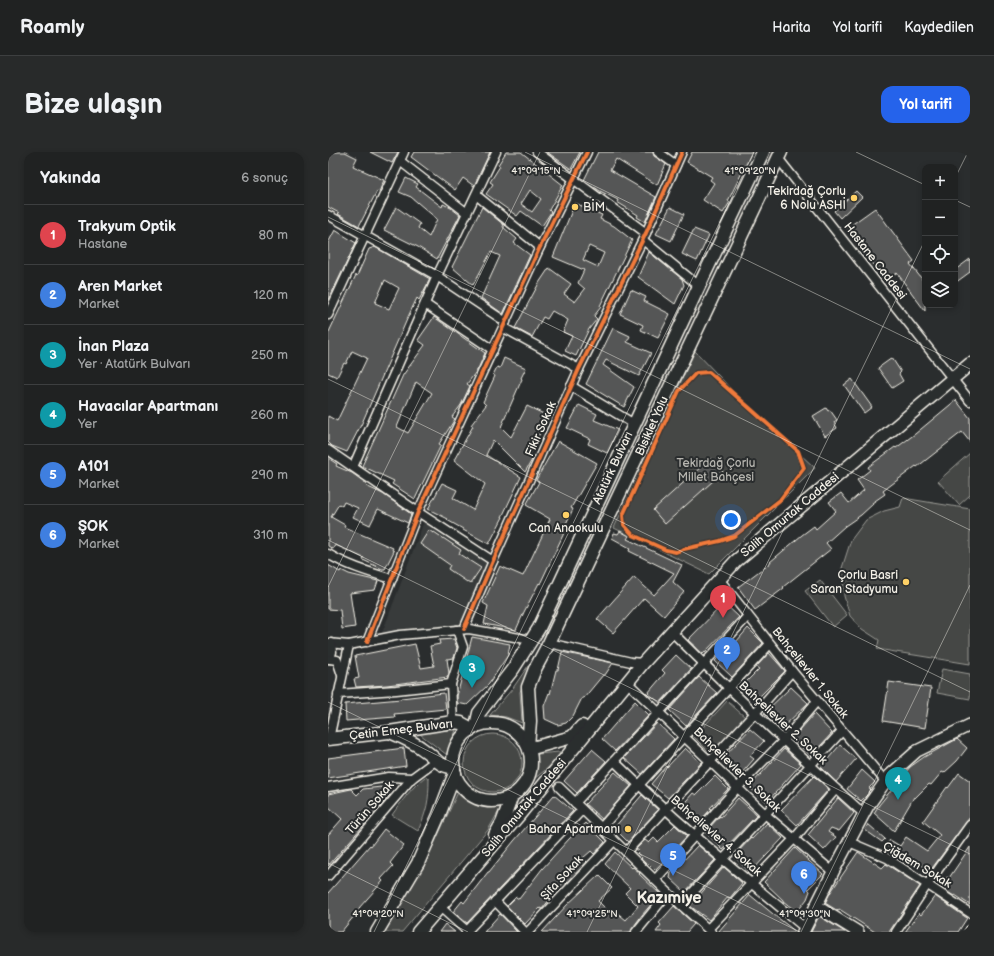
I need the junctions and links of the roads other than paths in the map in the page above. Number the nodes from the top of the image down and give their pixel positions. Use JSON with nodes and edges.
{"nodes":[{"id":1,"x":404,"y":152,"type":"edge"},
{"id":2,"x":496,"y":152,"type":"edge"},
{"id":3,"x":537,"y":152,"type":"edge"},
{"id":4,"x":587,"y":152,"type":"edge"},
{"id":5,"x":658,"y":152,"type":"edge"},
{"id":6,"x":682,"y":152,"type":"edge"},
{"id":7,"x":763,"y":152,"type":"edge"},
{"id":8,"x":779,"y":155,"type":"edge"},
{"id":9,"x":400,"y":161,"type":"junction"},
{"id":10,"x":676,"y":165,"type":"junction"},
{"id":11,"x":573,"y":179,"type":"junction"},
{"id":12,"x":476,"y":195,"type":"junction"},
{"id":13,"x":467,"y":213,"type":"junction"},
{"id":14,"x":328,"y":215,"type":"edge"},
{"id":15,"x":645,"y":236,"type":"junction"},
{"id":16,"x":364,"y":237,"type":"junction"},
{"id":17,"x":540,"y":247,"type":"junction"},
{"id":18,"x":437,"y":276,"type":"junction"},
{"id":19,"x":699,"y":286,"type":"junction"},
{"id":20,"x":425,"y":304,"type":"junction"},
{"id":21,"x":328,"y":315,"type":"edge"},
{"id":22,"x":505,"y":325,"type":"junction"},
{"id":23,"x":493,"y":350,"type":"junction"},
{"id":24,"x":970,"y":364,"type":"edge"},
{"id":25,"x":579,"y":369,"type":"junction"},
{"id":26,"x":952,"y":379,"type":"junction"},
{"id":27,"x":571,"y":386,"type":"junction"},
{"id":28,"x":970,"y":401,"type":"edge"},
{"id":29,"x":634,"y":424,"type":"junction"},
{"id":30,"x":328,"y":450,"type":"edge"},
{"id":31,"x":353,"y":467,"type":"junction"},
{"id":32,"x":418,"y":512,"type":"junction"},
{"id":33,"x":328,"y":554,"type":"edge"},
{"id":34,"x":493,"y":561,"type":"junction"},
{"id":35,"x":392,"y":579,"type":"junction"},
{"id":36,"x":719,"y":579,"type":"junction"},
{"id":37,"x":748,"y":616,"type":"junction"},
{"id":38,"x":463,"y":629,"type":"junction"},
{"id":39,"x":671,"y":631,"type":"junction"},
{"id":40,"x":531,"y":640,"type":"junction"},
{"id":41,"x":367,"y":642,"type":"junction"},
{"id":42,"x":329,"y":643,"type":"edge"},
{"id":43,"x":549,"y":643,"type":"junction"},
{"id":44,"x":770,"y":644,"type":"junction"},
{"id":45,"x":349,"y":645,"type":"junction"},
{"id":46,"x":329,"y":659,"type":"edge"},
{"id":47,"x":643,"y":663,"type":"junction"},
{"id":48,"x":703,"y":664,"type":"junction"},
{"id":49,"x":792,"y":671,"type":"junction"},
{"id":50,"x":342,"y":676,"type":"junction"},
{"id":51,"x":627,"y":682,"type":"junction"},
{"id":52,"x":451,"y":684,"type":"junction"},
{"id":53,"x":729,"y":689,"type":"junction"},
{"id":54,"x":338,"y":694,"type":"junction"},
{"id":55,"x":817,"y":701,"type":"junction"},
{"id":56,"x":658,"y":712,"type":"junction"},
{"id":57,"x":755,"y":713,"type":"junction"},
{"id":58,"x":453,"y":722,"type":"junction"},
{"id":59,"x":970,"y":725,"type":"edge"},
{"id":60,"x":474,"y":728,"type":"junction"},
{"id":61,"x":842,"y":731,"type":"junction"},
{"id":62,"x":389,"y":732,"type":"junction"},
{"id":63,"x":685,"y":737,"type":"junction"},
{"id":64,"x":328,"y":739,"type":"edge"},
{"id":65,"x":784,"y":741,"type":"junction"},
{"id":66,"x":528,"y":746,"type":"junction"},
{"id":67,"x":435,"y":760,"type":"junction"},
{"id":68,"x":614,"y":760,"type":"junction"},
{"id":69,"x":710,"y":761,"type":"junction"},
{"id":70,"x":810,"y":766,"type":"junction"},
{"id":71,"x":454,"y":770,"type":"junction"},
{"id":72,"x":412,"y":778,"type":"junction"},
{"id":73,"x":885,"y":781,"type":"junction"},
{"id":74,"x":639,"y":785,"type":"junction"},
{"id":75,"x":328,"y":787,"type":"edge"},
{"id":76,"x":559,"y":787,"type":"dead end"},
{"id":77,"x":540,"y":788,"type":"junction"},
{"id":78,"x":737,"y":788,"type":"junction"},
{"id":79,"x":836,"y":789,"type":"junction"},
{"id":80,"x":514,"y":795,"type":"junction"},
{"id":81,"x":575,"y":802,"type":"junction"},
{"id":82,"x":667,"y":809,"type":"junction"},
{"id":83,"x":582,"y":810,"type":"junction"},
{"id":84,"x":864,"y":814,"type":"junction"},
{"id":85,"x":766,"y":815,"type":"junction"},
{"id":86,"x":970,"y":825,"type":"edge"},
{"id":87,"x":600,"y":828,"type":"junction"},
{"id":88,"x":695,"y":834,"type":"junction"},
{"id":89,"x":794,"y":839,"type":"junction"},
{"id":90,"x":614,"y":841,"type":"junction"},
{"id":91,"x":849,"y":842,"type":"junction"},
{"id":92,"x":626,"y":852,"type":"junction"},
{"id":93,"x":724,"y":859,"type":"junction"},
{"id":94,"x":472,"y":869,"type":"junction"},
{"id":95,"x":833,"y":872,"type":"junction"},
{"id":96,"x":328,"y":876,"type":"edge"},
{"id":97,"x":654,"y":880,"type":"junction"},
{"id":98,"x":752,"y":884,"type":"junction"},
{"id":99,"x":927,"y":885,"type":"junction"},
{"id":100,"x":668,"y":893,"type":"junction"},
{"id":101,"x":495,"y":901,"type":"junction"},
{"id":102,"x":681,"y":905,"type":"junction"},
{"id":103,"x":816,"y":906,"type":"junction"},
{"id":104,"x":440,"y":907,"type":"junction"},
{"id":105,"x":970,"y":913,"type":"edge"},
{"id":106,"x":709,"y":930,"type":"edge"},
{"id":107,"x":804,"y":930,"type":"edge"},
{"id":108,"x":377,"y":932,"type":"edge"},
{"id":109,"x":418,"y":932,"type":"edge"},
{"id":110,"x":467,"y":932,"type":"edge"},
{"id":111,"x":527,"y":932,"type":"edge"},
{"id":112,"x":636,"y":932,"type":"edge"},
{"id":113,"x":858,"y":932,"type":"edge"},
{"id":114,"x":896,"y":932,"type":"edge"}],
"edges":[{"from":1,"to":9,"type":"street"},
{"from":2,"to":12,"type":"street"},
{"from":3,"to":11,"type":"street"},
{"from":4,"to":11,"type":"street"},
{"from":5,"to":10,"type":"street"},
{"from":6,"to":10,"type":"street","name":"Fikir Sokak"},
{"from":7,"to":19,"type":"main road","name":"Atatürk Bulvarı"},
{"from":8,"to":26,"type":"street","name":"Hastane Caddesi"},
{"from":8,"to":43,"type":"main road","name":"Atatürk Bulvarı"},
{"from":9,"to":13,"type":"street"},
{"from":9,"to":16,"type":"street"},
{"from":10,"to":15,"type":"street","name":"Fikir Sokak"},
{"from":11,"to":15,"type":"street"},
{"from":11,"to":17,"type":"street"},
{"from":12,"to":13,"type":"street"},
{"from":12,"to":17,"type":"street"},
{"from":13,"to":18,"type":"street"},
{"from":14,"to":16,"type":"street"},
{"from":15,"to":19,"type":"street"},
{"from":15,"to":25,"type":"street","name":"Fikir Sokak"},
{"from":16,"to":18,"type":"street"},
{"from":16,"to":21,"type":"street"},
{"from":17,"to":22,"type":"street"},
{"from":18,"to":20,"type":"street"},
{"from":18,"to":22,"type":"street"},
{"from":19,"to":29,"type":"main road","name":"Atatürk Bulvarı"},
{"from":20,"to":23,"type":"street"},
{"from":20,"to":31,"type":"street"},
{"from":22,"to":23,"type":"street"},
{"from":22,"to":25,"type":"street"},
{"from":23,"to":32,"type":"street"},
{"from":24,"to":26,"type":"main road","name":"Salih Omurtak Caddesi"},
{"from":25,"to":27,"type":"street","name":"Fikir Sokak"},
{"from":26,"to":28,"type":"street","name":"Hastane Caddesi"},
{"from":26,"to":36,"type":"main road","name":"Salih Omurtak Caddesi"},
{"from":27,"to":29,"type":"street"},
{"from":27,"to":34,"type":"street","name":"Fikir Sokak"},
{"from":29,"to":40,"type":"main road","name":"Atatürk Bulvarı"},
{"from":30,"to":31,"type":"street"},
{"from":31,"to":32,"type":"street"},
{"from":32,"to":34,"type":"street"},
{"from":32,"to":35,"type":"street"},
{"from":33,"to":35,"type":"street"},
{"from":34,"to":38,"type":"street","name":"Fikir Sokak"},
{"from":35,"to":41,"type":"street"},
{"from":36,"to":37,"type":"street","name":"Bahçelievler 1. Sokak"},
{"from":36,"to":39,"type":"main road","name":"Salih Omurtak Caddesi"},
{"from":37,"to":44,"type":"street","name":"Bahçelievler 1. Sokak"},
{"from":37,"to":48,"type":"street"},
{"from":38,"to":40,"type":"street"},
{"from":38,"to":41,"type":"street"},
{"from":38,"to":52,"type":"street","name":"Fikir Sokak"},
{"from":39,"to":47,"type":"main road","name":"Salih Omurtak Caddesi"},
{"from":39,"to":48,"type":"street","name":"Bahçelievler 2. Sokak"},
{"from":40,"to":60,"type":"main road","name":"Atatürk Bulvarı"},
{"from":41,"to":45,"type":"street"},
{"from":42,"to":45,"type":"street"},
{"from":42,"to":46,"type":"street"},
{"from":43,"to":47,"type":"street"},
{"from":43,"to":66,"type":"main road","name":"Atatürk Bulvarı"},
{"from":44,"to":49,"type":"street","name":"Bahçelievler 1. Sokak"},
{"from":44,"to":53,"type":"street"},
{"from":45,"to":50,"type":"street"},
{"from":46,"to":50,"type":"street"},
{"from":47,"to":51,"type":"main road","name":"Salih Omurtak Caddesi"},
{"from":48,"to":53,"type":"street","name":"Bahçelievler 2. Sokak"},
{"from":48,"to":56,"type":"street"},
{"from":49,"to":55,"type":"street","name":"Bahçelievler 1. Sokak"},
{"from":49,"to":57,"type":"street"},
{"from":50,"to":54,"type":"street"},
{"from":51,"to":56,"type":"street","name":"Bahçelievler 3. Sokak"},
{"from":51,"to":66,"type":"main road","name":"Salih Omurtak Caddesi"},
{"from":51,"to":77,"type":"main road","name":"Salih Omurtak Caddesi"},
{"from":52,"to":54,"type":"street"},
{"from":52,"to":58,"type":"street"},
{"from":53,"to":57,"type":"street","name":"Bahçelievler 2. Sokak"},
{"from":53,"to":63,"type":"street"},
{"from":54,"to":64,"type":"street"},
{"from":55,"to":61,"type":"street","name":"Bahçelievler 1. Sokak"},
{"from":55,"to":65,"type":"street"},
{"from":56,"to":63,"type":"street","name":"Bahçelievler 3. Sokak"},
{"from":56,"to":68,"type":"street"},
{"from":57,"to":65,"type":"street","name":"Bahçelievler 2. Sokak"},
{"from":57,"to":69,"type":"street"},
{"from":58,"to":60,"type":"main road","name":"Çetin Emeç Bulvarı"},
{"from":58,"to":62,"type":"main road","name":"Çetin Emeç Bulvarı"},
{"from":59,"to":73,"type":"main road"},
{"from":60,"to":66,"type":"main road","name":"Salih Omurtak Caddesi"},
{"from":60,"to":71,"type":"main road","name":"Atatürk Bulvarı"},
{"from":61,"to":70,"type":"street"},
{"from":61,"to":73,"type":"street","name":"Bahçelievler 1. Sokak"},
{"from":62,"to":64,"type":"main road","name":"Çetin Emeç Bulvarı"},
{"from":62,"to":67,"type":"main road"},
{"from":63,"to":69,"type":"street","name":"Bahçelievler 3. Sokak"},
{"from":63,"to":74,"type":"street"},
{"from":65,"to":70,"type":"street","name":"Bahçelievler 2. Sokak"},
{"from":65,"to":78,"type":"street"},
{"from":66,"to":80,"type":"main road","name":"Salih Omurtak Caddesi"},
{"from":67,"to":71,"type":"main road"},
{"from":67,"to":72,"type":"street","name":"Türün Sokak"},
{"from":68,"to":74,"type":"street","name":"Bahçelievler 4. Sokak"},
{"from":68,"to":81,"type":"street"},
{"from":69,"to":78,"type":"street","name":"Bahçelievler 3. Sokak"},
{"from":69,"to":82,"type":"street"},
{"from":70,"to":79,"type":"street","name":"Bahçelievler 2. Sokak"},
{"from":70,"to":85,"type":"street"},
{"from":71,"to":80,"type":"main road"},
{"from":71,"to":108,"type":"main road"},
{"from":72,"to":75,"type":"street"},
{"from":72,"to":96,"type":"street","name":"Türün Sokak"},
{"from":73,"to":84,"type":"main road"},
{"from":74,"to":82,"type":"street","name":"Bahçelievler 4. Sokak"},
{"from":74,"to":87,"type":"street"},
{"from":76,"to":81,"type":"street"},
{"from":77,"to":80,"type":"main road"},
{"from":77,"to":94,"type":"main road","name":"Salih Omurtak Caddesi"},
{"from":78,"to":85,"type":"street","name":"Bahçelievler 3. Sokak"},
{"from":78,"to":88,"type":"street"},
{"from":79,"to":84,"type":"street","name":"Bahçelievler 2. Sokak"},
{"from":79,"to":89,"type":"street"},
{"from":80,"to":94,"type":"main road","name":"Salih Omurtak Caddesi"},
{"from":81,"to":83,"type":"street"},
{"from":82,"to":88,"type":"street","name":"Bahçelievler 4. Sokak"},
{"from":82,"to":92,"type":"street"},
{"from":83,"to":87,"type":"street"},
{"from":83,"to":101,"type":"street"},
{"from":84,"to":91,"type":"main road"},
{"from":85,"to":89,"type":"street","name":"Bahçelievler 3. Sokak"},
{"from":85,"to":93,"type":"street"},
{"from":86,"to":99,"type":"street"},
{"from":87,"to":90,"type":"street"},
{"from":88,"to":93,"type":"street","name":"Bahçelievler 4. Sokak"},
{"from":88,"to":97,"type":"street"},
{"from":89,"to":95,"type":"street","name":"Bahçelievler 3. Sokak"},
{"from":89,"to":98,"type":"street"},
{"from":90,"to":92,"type":"street"},
{"from":90,"to":111,"type":"street","name":"Şifa Sokak"},
{"from":91,"to":95,"type":"main road"},
{"from":91,"to":99,"type":"street","name":"Çiğdem Sokak"},
{"from":92,"to":97,"type":"street"},
{"from":93,"to":98,"type":"street","name":"Bahçelievler 4. Sokak"},
{"from":93,"to":102,"type":"street"},
{"from":94,"to":104,"type":"main road","name":"Salih Omurtak Caddesi"},
{"from":95,"to":103,"type":"main road"},
{"from":97,"to":100,"type":"street"},
{"from":98,"to":106,"type":"street"},
{"from":98,"to":107,"type":"street","name":"Bahçelievler 4. Sokak"},
{"from":99,"to":105,"type":"street","name":"Çiğdem Sokak"},
{"from":99,"to":114,"type":"street"},
{"from":100,"to":102,"type":"street"},
{"from":100,"to":112,"type":"street"},
{"from":101,"to":110,"type":"street"},
{"from":101,"to":111,"type":"street"},
{"from":102,"to":106,"type":"street"},
{"from":103,"to":107,"type":"main road"},
{"from":103,"to":113,"type":"main road"},
{"from":104,"to":109,"type":"main road","name":"Salih Omurtak Caddesi"},
{"from":104,"to":110,"type":"street"}]}
